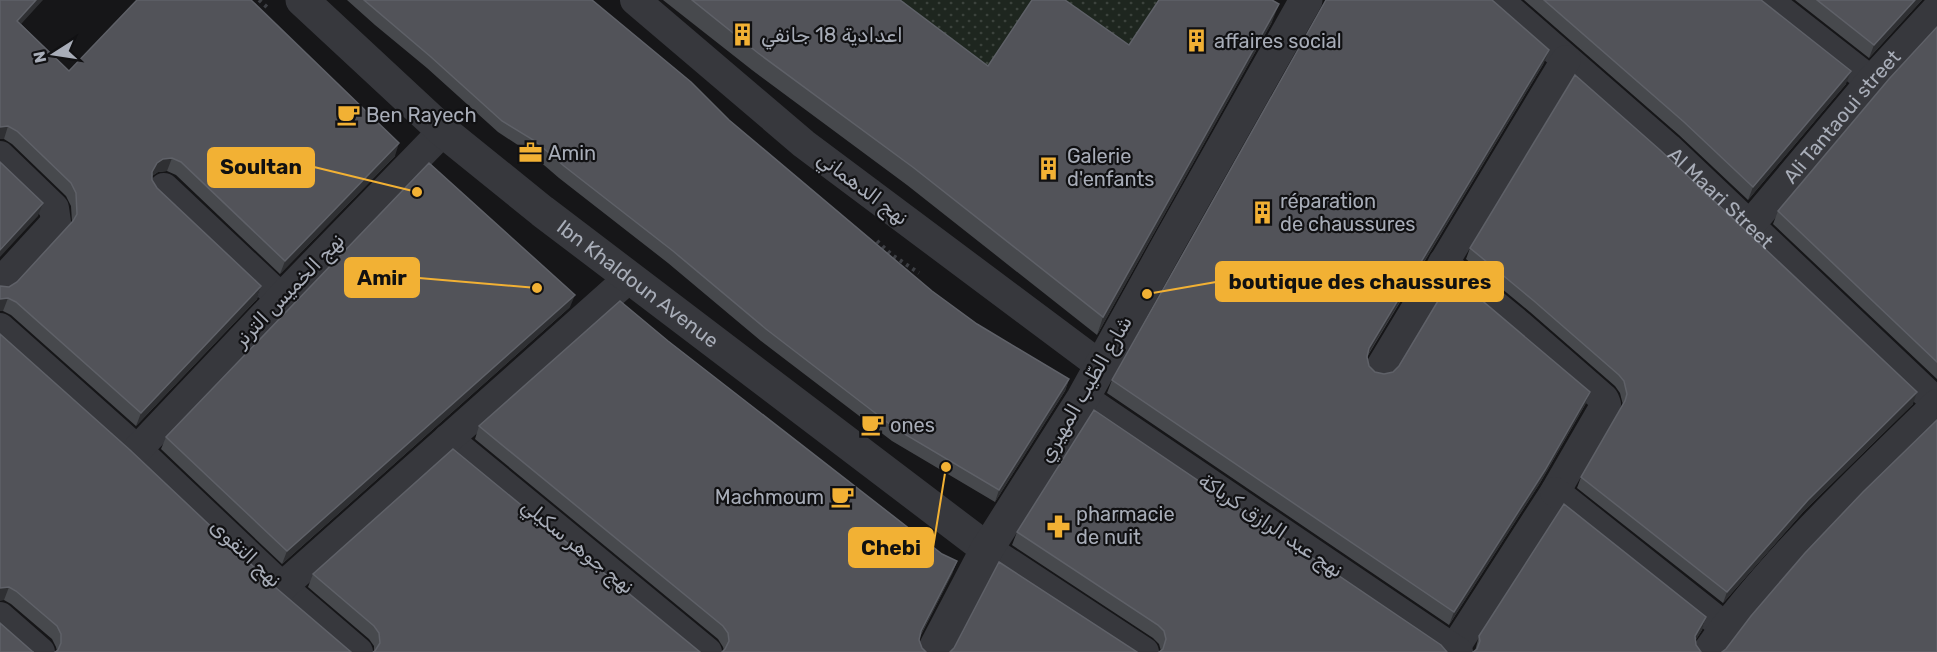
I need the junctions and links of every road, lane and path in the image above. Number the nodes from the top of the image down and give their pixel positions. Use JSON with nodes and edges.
{"nodes":[{"id":1,"x":302,"y":0,"type":"edge"},
{"id":2,"x":635,"y":0,"type":"edge"},
{"id":3,"x":1498,"y":0,"type":"edge"},
{"id":4,"x":1767,"y":0,"type":"edge"},
{"id":5,"x":1302,"y":2,"type":"edge"},
{"id":6,"x":1936,"y":11,"type":"edge"},
{"id":7,"x":1566,"y":60,"type":"junction"},
{"id":8,"x":1871,"y":81,"type":"junction"},
{"id":9,"x":443,"y":131,"type":"junction"},
{"id":10,"x":0,"y":156,"type":"edge"},
{"id":11,"x":164,"y":188,"type":"dead end"},
{"id":12,"x":1750,"y":225,"type":"junction"},
{"id":13,"x":1443,"y":262,"type":"junction"},
{"id":14,"x":629,"y":278,"type":"junction"},
{"id":15,"x":0,"y":282,"type":"edge"},
{"id":16,"x":281,"y":298,"type":"junction"},
{"id":17,"x":0,"y":328,"type":"edge"},
{"id":18,"x":1101,"y":366,"type":"junction"},
{"id":19,"x":1379,"y":370,"type":"edge"},
{"id":20,"x":1083,"y":398,"type":"junction"},
{"id":21,"x":1937,"y":404,"type":"edge"},
{"id":22,"x":448,"y":439,"type":"junction"},
{"id":23,"x":137,"y":450,"type":"junction"},
{"id":24,"x":1555,"y":492,"type":"junction"},
{"id":25,"x":987,"y":549,"type":"junction"},
{"id":26,"x":282,"y":587,"type":"junction"},
{"id":27,"x":0,"y":617,"type":"edge"},
{"id":28,"x":1725,"y":627,"type":"junction"},
{"id":29,"x":1455,"y":651,"type":"edge"},
{"id":30,"x":40,"y":652,"type":"edge"},
{"id":31,"x":358,"y":652,"type":"edge"},
{"id":32,"x":707,"y":652,"type":"edge"},
{"id":33,"x":933,"y":652,"type":"edge"},
{"id":34,"x":1144,"y":652,"type":"edge"},
{"id":35,"x":1707,"y":652,"type":"edge"}],
"edges":[{"from":1,"to":9,"type":"street","name":"Ibn Khaldoun Avenue"},
{"from":2,"to":18,"type":"street","name":"نهج الدهماني"},
{"from":3,"to":7,"type":"street","name":"Al Maari Street"},
{"from":4,"to":8,"type":"street"},
{"from":5,"to":18,"type":"street","name":"شارع الطّيب المهيري"},
{"from":6,"to":8,"type":"street","name":"Ali Tantaoui street"},
{"from":7,"to":12,"type":"street","name":"Al Maari Street"},
{"from":7,"to":13,"type":"street"},
{"from":8,"to":12,"type":"street","name":"Ali Tantaoui street"},
{"from":9,"to":14,"type":"street","name":"Ibn Khaldoun Avenue"},
{"from":9,"to":16,"type":"street","name":"نهج الخميس الترنر"},
{"from":10,"to":15,"type":"street"},
{"from":11,"to":16,"type":"street"},
{"from":12,"to":21,"type":"street","name":"Al Maari Street"},
{"from":13,"to":19,"type":"street"},
{"from":13,"to":24,"type":"street"},
{"from":14,"to":22,"type":"street"},
{"from":14,"to":25,"type":"street","name":"Ibn Khaldoun Avenue"},
{"from":16,"to":23,"type":"street","name":"نهج الخميس الترنر"},
{"from":17,"to":23,"type":"street","name":"نهج التقوى"},
{"from":18,"to":20,"type":"street","name":"شارع الطّيب المهيري"},
{"from":20,"to":25,"type":"street","name":"شارع الطّيب المهيري"},
{"from":20,"to":29,"type":"street","name":"نهج عبد الرازق كرباكة"},
{"from":21,"to":28,"type":"street"},
{"from":22,"to":26,"type":"street"},
{"from":22,"to":32,"type":"street","name":"نهج جوهر سكيلي"},
{"from":23,"to":26,"type":"street","name":"نهج التقوى"},
{"from":24,"to":28,"type":"street"},
{"from":24,"to":29,"type":"street"},
{"from":25,"to":33,"type":"street","name":"شارع الطّيب المهيري"},
{"from":25,"to":34,"type":"street"},
{"from":26,"to":31,"type":"street","name":"نهج التقوى"},
{"from":27,"to":30,"type":"street"},
{"from":28,"to":35,"type":"street"}]}
